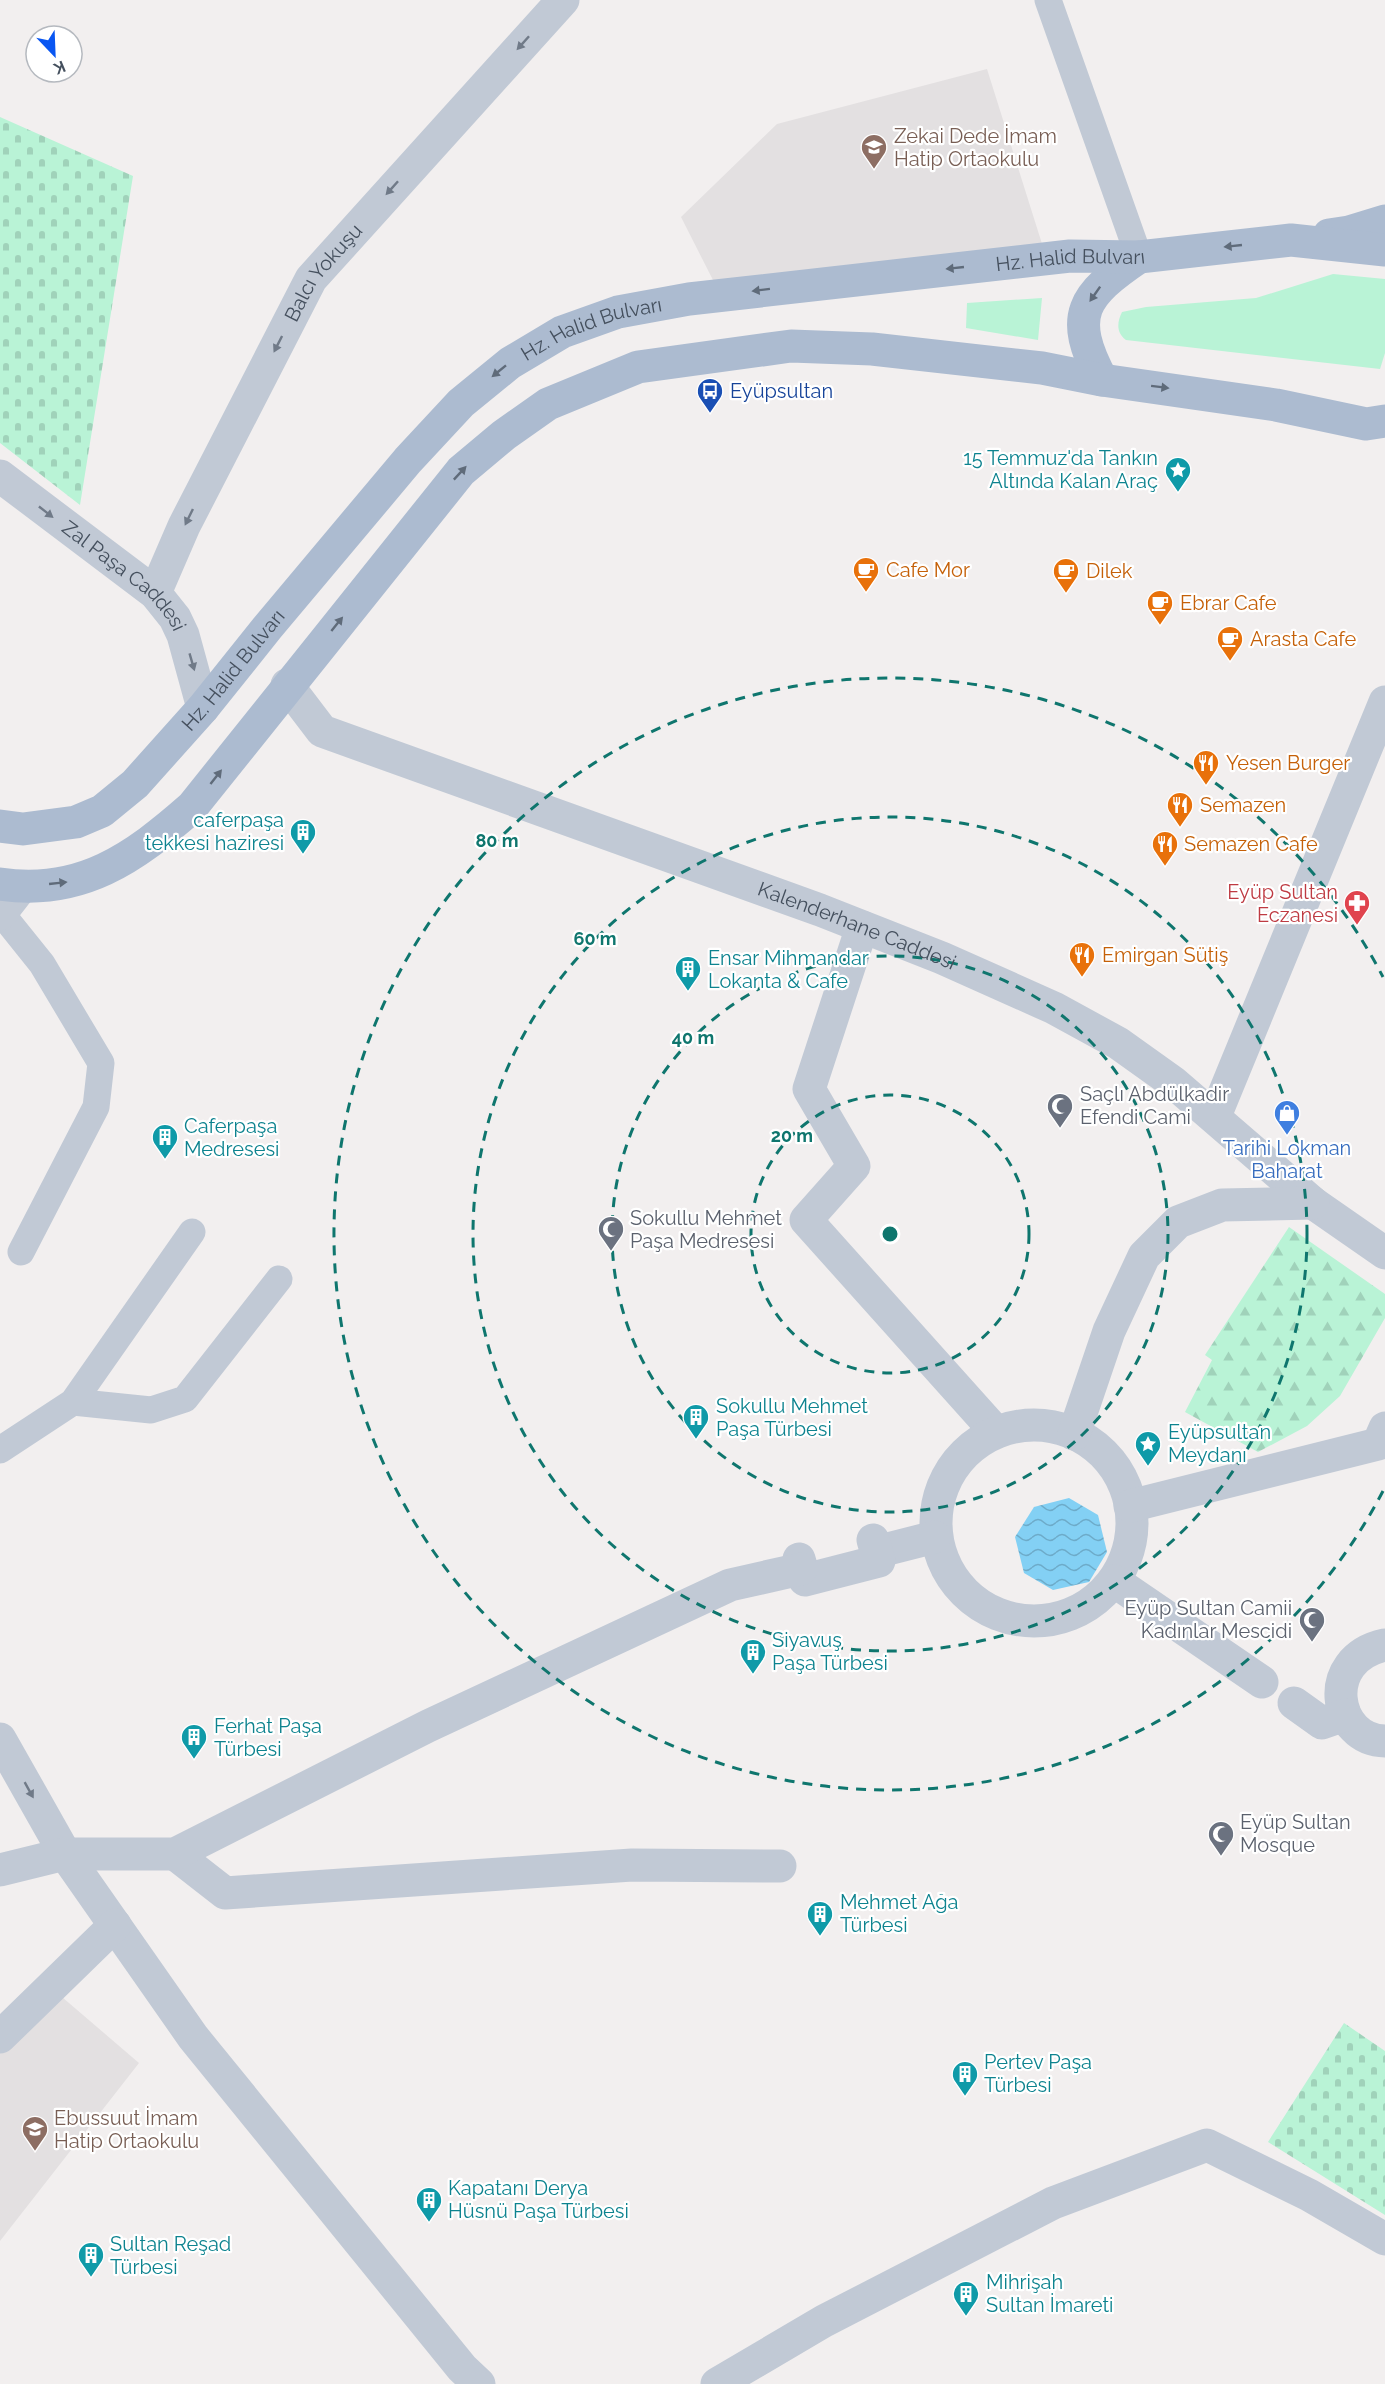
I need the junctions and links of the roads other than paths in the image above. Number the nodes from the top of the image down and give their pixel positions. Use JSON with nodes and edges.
{"nodes":[{"id":1,"x":562,"y":0,"type":"edge"},
{"id":2,"x":1048,"y":0,"type":"edge"},
{"id":3,"x":1385,"y":221,"type":"edge"},
{"id":4,"x":1291,"y":240,"type":"junction"},
{"id":5,"x":1385,"y":250,"type":"edge"},
{"id":6,"x":1139,"y":257,"type":"junction"},
{"id":7,"x":1102,"y":380,"type":"junction"},
{"id":8,"x":1375,"y":423,"type":"edge"},
{"id":9,"x":0,"y":477,"type":"edge"},
{"id":10,"x":155,"y":593,"type":"junction"},
{"id":11,"x":287,"y":686,"type":"junction"},
{"id":12,"x":1385,"y":702,"type":"edge"},
{"id":13,"x":203,"y":708,"type":"junction"},
{"id":14,"x":0,"y":826,"type":"edge"},
{"id":15,"x":11,"y":885,"type":"edge"},
{"id":16,"x":0,"y":914,"type":"edge"},
{"id":17,"x":862,"y":927,"type":"junction"},
{"id":18,"x":1215,"y":1116,"type":"junction"},
{"id":19,"x":1313,"y":1203,"type":"junction"},
{"id":20,"x":192,"y":1232,"type":"dead end"},
{"id":21,"x":21,"y":1252,"type":"dead end"},
{"id":22,"x":1385,"y":1253,"type":"edge"},
{"id":23,"x":279,"y":1279,"type":"dead end"},
{"id":24,"x":73,"y":1402,"type":"junction"},
{"id":25,"x":996,"y":1432,"type":"junction"},
{"id":26,"x":1074,"y":1434,"type":"junction"},
{"id":27,"x":1383,"y":1440,"type":"edge"},
{"id":28,"x":0,"y":1450,"type":"edge"},
{"id":29,"x":1130,"y":1506,"type":"junction"},
{"id":30,"x":935,"y":1537,"type":"junction"},
{"id":31,"x":1114,"y":1581,"type":"junction"},
{"id":32,"x":1385,"y":1645,"type":"edge"},
{"id":33,"x":1262,"y":1682,"type":"dead end"},
{"id":34,"x":1294,"y":1703,"type":"dead end"},
{"id":35,"x":1345,"y":1715,"type":"junction"},
{"id":36,"x":0,"y":1739,"type":"edge"},
{"id":37,"x":1385,"y":1741,"type":"edge"},
{"id":38,"x":65,"y":1854,"type":"junction"},
{"id":39,"x":176,"y":1854,"type":"junction"},
{"id":40,"x":780,"y":1866,"type":"dead end"},
{"id":41,"x":0,"y":1870,"type":"edge"},
{"id":42,"x":115,"y":1925,"type":"junction"},
{"id":43,"x":0,"y":2037,"type":"edge"},
{"id":44,"x":1385,"y":2240,"type":"edge"},
{"id":45,"x":479,"y":2384,"type":"edge"},
{"id":46,"x":717,"y":2384,"type":"edge"}],
"edges":[{"from":1,"to":10,"type":"street","name":"Balcı Yokuşu","one_way":true},
{"from":2,"to":6,"type":"lane"},
{"from":3,"to":4,"type":"main road"},
{"from":4,"to":5,"type":"main road","name":"Hz. Halid Bulvarı"},
{"from":4,"to":6,"type":"main road","name":"Hz. Halid Bulvarı","one_way":true},
{"from":6,"to":7,"type":"main road","one_way":true},
{"from":6,"to":13,"type":"main road","name":"Hz. Halid Bulvarı","one_way":true},
{"from":7,"to":8,"type":"main road","one_way":true},
{"from":11,"to":7,"type":"main road","one_way":true},
{"from":9,"to":10,"type":"street","name":"Zal Paşa Caddesi","one_way":true},
{"from":10,"to":13,"type":"street","name":"Zal Paşa Caddesi","one_way":true},
{"from":15,"to":11,"type":"main road","one_way":true},
{"from":11,"to":17,"type":"street","name":"Kalenderhane Caddesi"},
{"from":12,"to":18,"type":"street"},
{"from":13,"to":14,"type":"main road","name":"Hz. Halid Bulvarı"},
{"from":15,"to":16,"type":"street"},
{"from":16,"to":21,"type":"lane"},
{"from":17,"to":18,"type":"street","name":"Kalenderhane Caddesi"},
{"from":17,"to":25,"type":"street"},
{"from":18,"to":19,"type":"street","name":"Kalenderhane Caddesi"},
{"from":19,"to":22,"type":"street","name":"Kalenderhane Caddesi"},
{"from":19,"to":26,"type":"street"},
{"from":20,"to":24,"type":"lane"},
{"from":23,"to":24,"type":"lane"},
{"from":24,"to":28,"type":"lane"},
{"from":25,"to":26,"type":"street"},
{"from":25,"to":30,"type":"street"},
{"from":26,"to":29,"type":"street"},
{"from":27,"to":29,"type":"street"},
{"from":29,"to":31,"type":"street"},
{"from":30,"to":31,"type":"street"},
{"from":30,"to":39,"type":"street"},
{"from":31,"to":33,"type":"street"},
{"from":32,"to":35,"type":"street"},
{"from":34,"to":35,"type":"street"},
{"from":35,"to":37,"type":"street"},
{"from":36,"to":38,"type":"street","one_way":true},
{"from":38,"to":39,"type":"street"},
{"from":38,"to":41,"type":"street"},
{"from":38,"to":42,"type":"street"},
{"from":39,"to":40,"type":"street"},
{"from":42,"to":43,"type":"street"},
{"from":42,"to":45,"type":"street"},
{"from":44,"to":46,"type":"street"}]}
